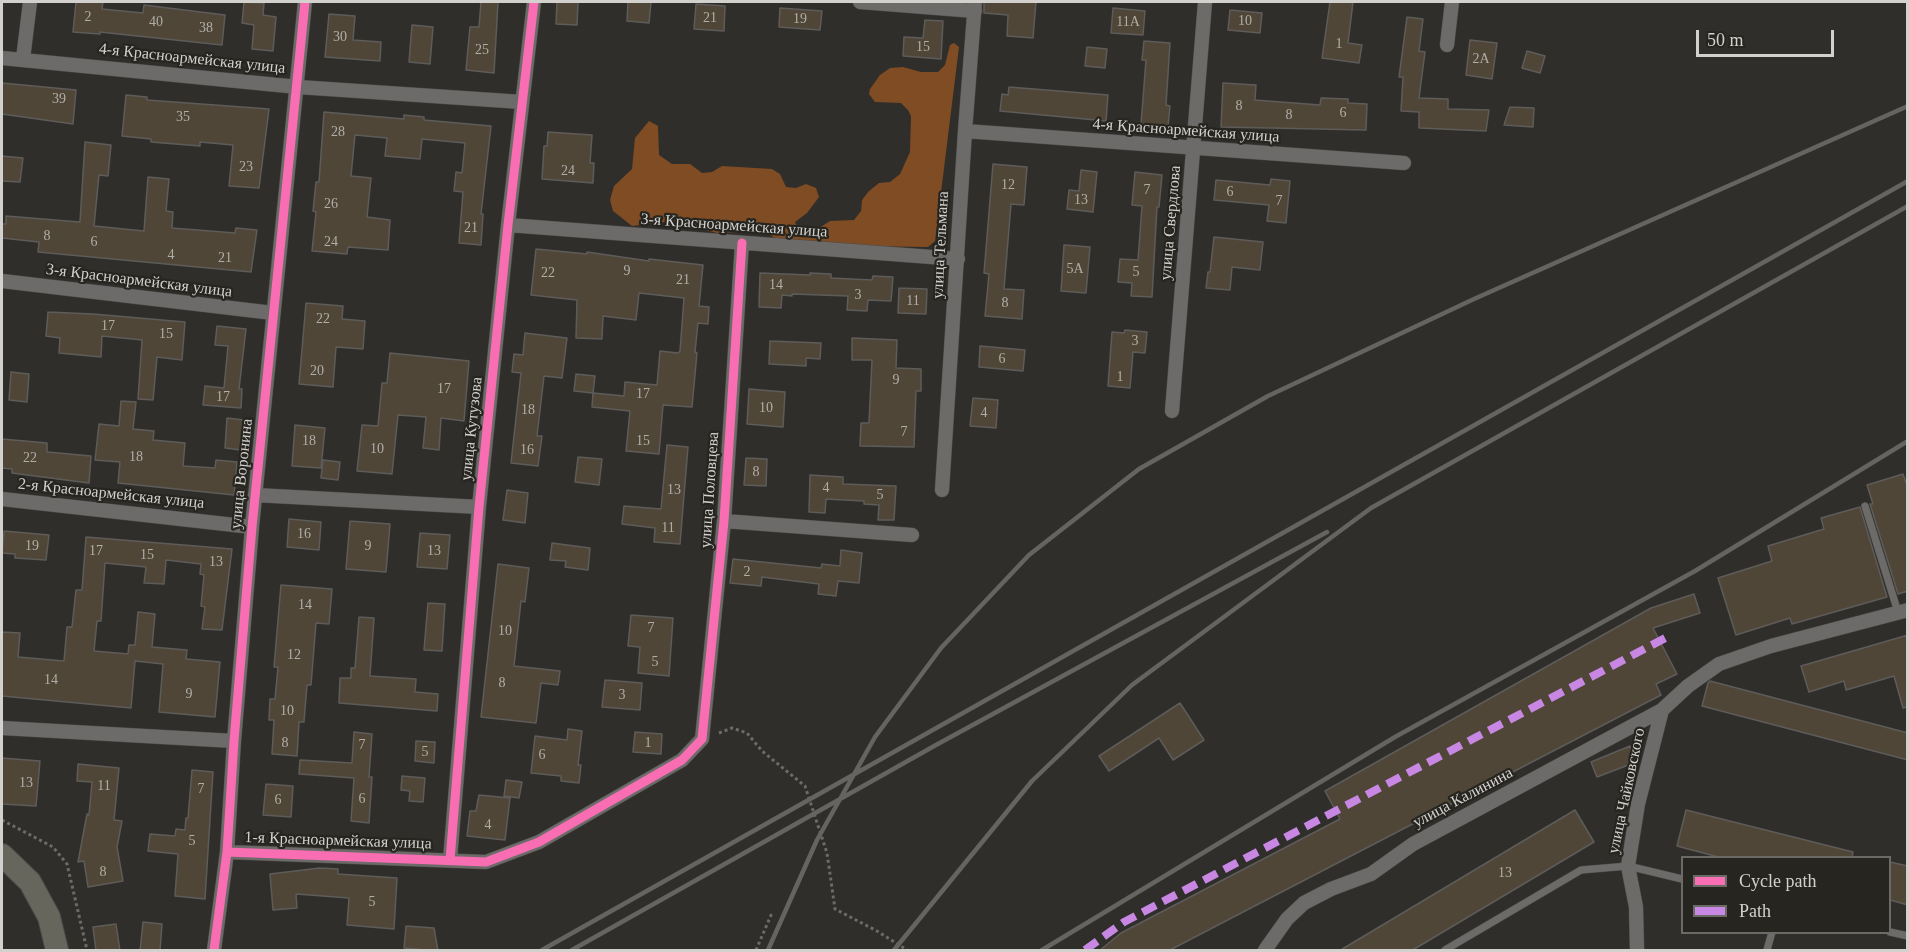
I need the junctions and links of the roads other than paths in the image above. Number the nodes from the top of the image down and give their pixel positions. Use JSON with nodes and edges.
{"nodes":[{"id":1,"x":30,"y":2,"type":"edge"},
{"id":2,"x":305,"y":2,"type":"edge"},
{"id":3,"x":534,"y":2,"type":"edge"},
{"id":4,"x":860,"y":2,"type":"edge"},
{"id":5,"x":1205,"y":2,"type":"edge"},
{"id":6,"x":1452,"y":2,"type":"edge"},
{"id":7,"x":975,"y":6,"type":"edge"},
{"id":8,"x":1447,"y":45,"type":"dead end"},
{"id":9,"x":2,"y":58,"type":"edge"},
{"id":10,"x":23,"y":59,"type":"junction"},
{"id":11,"x":298,"y":87,"type":"junction"},
{"id":12,"x":522,"y":102,"type":"junction"},
{"id":13,"x":965,"y":131,"type":"junction"},
{"id":14,"x":1194,"y":149,"type":"junction"},
{"id":15,"x":1404,"y":163,"type":"dead end"},
{"id":16,"x":508,"y":225,"type":"junction"},
{"id":17,"x":742,"y":243,"type":"junction"},
{"id":18,"x":958,"y":259,"type":"junction"},
{"id":19,"x":2,"y":281,"type":"edge"},
{"id":20,"x":273,"y":313,"type":"junction"},
{"id":21,"x":1172,"y":411,"type":"dead end"},
{"id":22,"x":942,"y":490,"type":"dead end"},
{"id":23,"x":255,"y":495,"type":"junction"},
{"id":24,"x":2,"y":498,"type":"edge"},
{"id":25,"x":1865,"y":506,"type":"dead end"},
{"id":26,"x":479,"y":507,"type":"junction"},
{"id":27,"x":724,"y":522,"type":"junction"},
{"id":28,"x":252,"y":527,"type":"junction"},
{"id":29,"x":912,"y":535,"type":"dead end"},
{"id":30,"x":1903,"y":611,"type":"edge"},
{"id":31,"x":1662,"y":710,"type":"junction"},
{"id":32,"x":2,"y":728,"type":"edge"},
{"id":33,"x":702,"y":739,"type":"joint"},
{"id":34,"x":234,"y":741,"type":"junction"},
{"id":35,"x":227,"y":852,"type":"junction"},
{"id":36,"x":2,"y":855,"type":"edge"},
{"id":37,"x":450,"y":860,"type":"junction"},
{"id":38,"x":1628,"y":866,"type":"junction"},
{"id":39,"x":1681,"y":879,"type":"edge"},
{"id":40,"x":1891,"y":932,"type":"edge"},
{"id":41,"x":1772,"y":934,"type":"edge"},
{"id":42,"x":1908,"y":936,"type":"edge"},
{"id":43,"x":57,"y":951,"type":"edge"},
{"id":44,"x":214,"y":951,"type":"edge"},
{"id":45,"x":1264,"y":951,"type":"edge"},
{"id":46,"x":1445,"y":951,"type":"edge"},
{"id":47,"x":1637,"y":951,"type":"edge"},
{"id":48,"x":1767,"y":951,"type":"edge"}],
"edges":[{"from":1,"to":10,"type":"street"},
{"from":2,"to":11,"type":"street","name":"улица Воронина"},
{"from":3,"to":12,"type":"street","name":"улица Кутузова"},
{"from":4,"to":7,"type":"street"},
{"from":5,"to":14,"type":"street","name":"улица Свердлова"},
{"from":6,"to":8,"type":"street"},
{"from":7,"to":13,"type":"street","name":"улица Тельмана"},
{"from":9,"to":10,"type":"street","name":"4-я Красноармейская улица"},
{"from":10,"to":11,"type":"street","name":"4-я Красноармейская улица"},
{"from":11,"to":12,"type":"street","name":"4-я Красноармейская улица"},
{"from":11,"to":20,"type":"street","name":"улица Воронина"},
{"from":12,"to":16,"type":"street","name":"улица Кутузова"},
{"from":13,"to":14,"type":"street","name":"4-я Красноармейская улица"},
{"from":13,"to":18,"type":"street","name":"улица Тельмана"},
{"from":14,"to":15,"type":"street","name":"4-я Красноармейская улица"},
{"from":14,"to":21,"type":"street","name":"улица Свердлова"},
{"from":16,"to":17,"type":"street","name":"3-я Красноармейская улица"},
{"from":16,"to":26,"type":"street","name":"улица Кутузова"},
{"from":17,"to":18,"type":"street","name":"3-я Красноармейская улица"},
{"from":17,"to":27,"type":"street","name":"улица Половцева"},
{"from":18,"to":22,"type":"street","name":"улица Тельмана"},
{"from":19,"to":20,"type":"street","name":"3-я Красноармейская улица"},
{"from":20,"to":23,"type":"street","name":"улица Воронина"},
{"from":23,"to":26,"type":"street"},
{"from":23,"to":28,"type":"street","name":"улица Воронина"},
{"from":24,"to":28,"type":"street","name":"2-я Красноармейская улица"},
{"from":25,"to":30,"type":"lane"},
{"from":26,"to":37,"type":"street","name":"улица Кутузова"},
{"from":27,"to":29,"type":"street"},
{"from":27,"to":33,"type":"street","name":"улица Половцева"},
{"from":28,"to":34,"type":"street","name":"улица Воронина"},
{"from":30,"to":31,"type":"street","name":"улица Калинина"},
{"from":31,"to":38,"type":"street","name":"улица Чайковского"},
{"from":31,"to":45,"type":"street","name":"улица Калинина"},
{"from":32,"to":34,"type":"street"},
{"from":33,"to":37,"type":"street","name":"1-я Красноармейская улица"},
{"from":34,"to":35,"type":"street","name":"улица Воронина"},
{"from":35,"to":37,"type":"street","name":"1-я Красноармейская улица"},
{"from":35,"to":44,"type":"street","name":"улица Воронина"},
{"from":36,"to":43,"type":"main road"},
{"from":38,"to":39,"type":"lane"},
{"from":38,"to":46,"type":"lane"},
{"from":38,"to":47,"type":"street","name":"улица Чайковского"},
{"from":40,"to":42,"type":"lane"},
{"from":41,"to":48,"type":"lane"}]}
